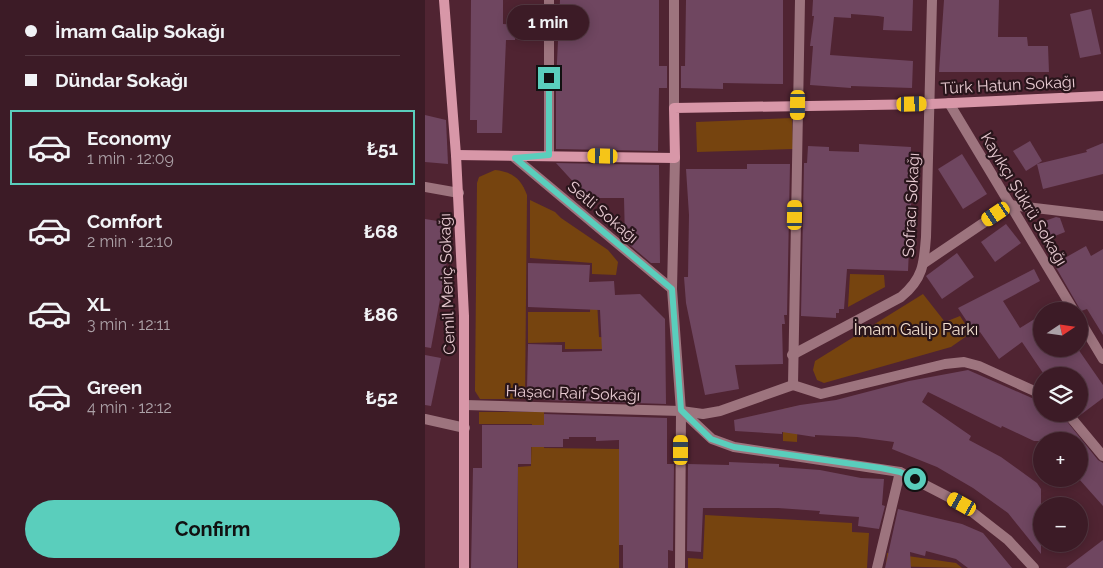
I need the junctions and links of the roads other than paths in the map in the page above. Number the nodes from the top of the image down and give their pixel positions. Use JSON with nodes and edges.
{"nodes":[{"id":1,"x":444,"y":0,"type":"edge"},
{"id":2,"x":549,"y":0,"type":"edge"},
{"id":3,"x":674,"y":0,"type":"edge"},
{"id":4,"x":800,"y":0,"type":"edge"},
{"id":5,"x":932,"y":0,"type":"edge"},
{"id":6,"x":1103,"y":96,"type":"edge"},
{"id":7,"x":949,"y":103,"type":"junction"},
{"id":8,"x":931,"y":104,"type":"junction"},
{"id":9,"x":798,"y":105,"type":"junction"},
{"id":10,"x":674,"y":108,"type":"junction"},
{"id":11,"x":549,"y":155,"type":"junction"},
{"id":12,"x":457,"y":156,"type":"junction"},
{"id":13,"x":515,"y":158,"type":"junction"},
{"id":14,"x":675,"y":158,"type":"junction"},
{"id":15,"x":425,"y":187,"type":"edge"},
{"id":16,"x":459,"y":193,"type":"junction"},
{"id":17,"x":1010,"y":205,"type":"junction"},
{"id":18,"x":1103,"y":216,"type":"edge"},
{"id":19,"x":924,"y":262,"type":"junction"},
{"id":20,"x":672,"y":289,"type":"junction"},
{"id":21,"x":1069,"y":302,"type":"edge"},
{"id":22,"x":1088,"y":334,"type":"edge"},
{"id":23,"x":792,"y":355,"type":"junction"},
{"id":24,"x":1103,"y":359,"type":"edge"},
{"id":25,"x":793,"y":386,"type":"junction"},
{"id":26,"x":1033,"y":391,"type":"edge"},
{"id":27,"x":465,"y":405,"type":"junction"},
{"id":28,"x":681,"y":410,"type":"junction"},
{"id":29,"x":425,"y":419,"type":"edge"},
{"id":30,"x":1075,"y":422,"type":"edge"},
{"id":31,"x":465,"y":428,"type":"junction"},
{"id":32,"x":1103,"y":456,"type":"edge"},
{"id":33,"x":900,"y":472,"type":"junction"},
{"id":34,"x":464,"y":568,"type":"edge"},
{"id":35,"x":680,"y":568,"type":"edge"},
{"id":36,"x":877,"y":568,"type":"edge"},
{"id":37,"x":1034,"y":568,"type":"edge"}],
"edges":[{"from":1,"to":12,"type":"street","name":"Cemil Meriç Sokağı"},
{"from":2,"to":11,"type":"street"},
{"from":3,"to":10,"type":"street"},
{"from":4,"to":9,"type":"street"},
{"from":5,"to":8,"type":"street","name":"Sofracı Sokağı"},
{"from":6,"to":7,"type":"street","name":"Türk Hatun Sokağı"},
{"from":7,"to":8,"type":"street","name":"Türk Hatun Sokağı"},
{"from":7,"to":17,"type":"street","name":"Kayıkçı Şükrü Sokağı"},
{"from":8,"to":9,"type":"street","name":"Türk Hatun Sokağı"},
{"from":8,"to":19,"type":"street","name":"Sofracı Sokağı"},
{"from":9,"to":10,"type":"street","name":"Türk Hatun Sokağı"},
{"from":9,"to":23,"type":"street"},
{"from":10,"to":14,"type":"street"},
{"from":11,"to":13,"type":"street"},
{"from":11,"to":14,"type":"street"},
{"from":12,"to":13,"type":"street"},
{"from":12,"to":16,"type":"street","name":"Cemil Meriç Sokağı"},
{"from":13,"to":20,"type":"street","name":"Setli Sokağı"},
{"from":14,"to":20,"type":"street"},
{"from":15,"to":16,"type":"street"},
{"from":16,"to":27,"type":"street","name":"Cemil Meriç Sokağı"},
{"from":17,"to":18,"type":"street"},
{"from":17,"to":19,"type":"street"},
{"from":17,"to":21,"type":"street","name":"Kayıkçı Şükrü Sokağı"},
{"from":19,"to":23,"type":"street","name":"Sofracı Sokağı"},
{"from":20,"to":28,"type":"street"},
{"from":22,"to":24,"type":"street"},
{"from":23,"to":25,"type":"street"},
{"from":25,"to":26,"type":"street"},
{"from":25,"to":28,"type":"street","name":"Haşacı Raif Sokağı"},
{"from":27,"to":28,"type":"street","name":"Haşacı Raif Sokağı"},
{"from":27,"to":31,"type":"street","name":"Cemil Meriç Sokağı"},
{"from":28,"to":33,"type":"street"},
{"from":28,"to":35,"type":"street"},
{"from":29,"to":31,"type":"street"},
{"from":30,"to":32,"type":"street"},
{"from":31,"to":34,"type":"street","name":"Cemil Meriç Sokağı"},
{"from":33,"to":36,"type":"street"},
{"from":33,"to":37,"type":"street"}]}
